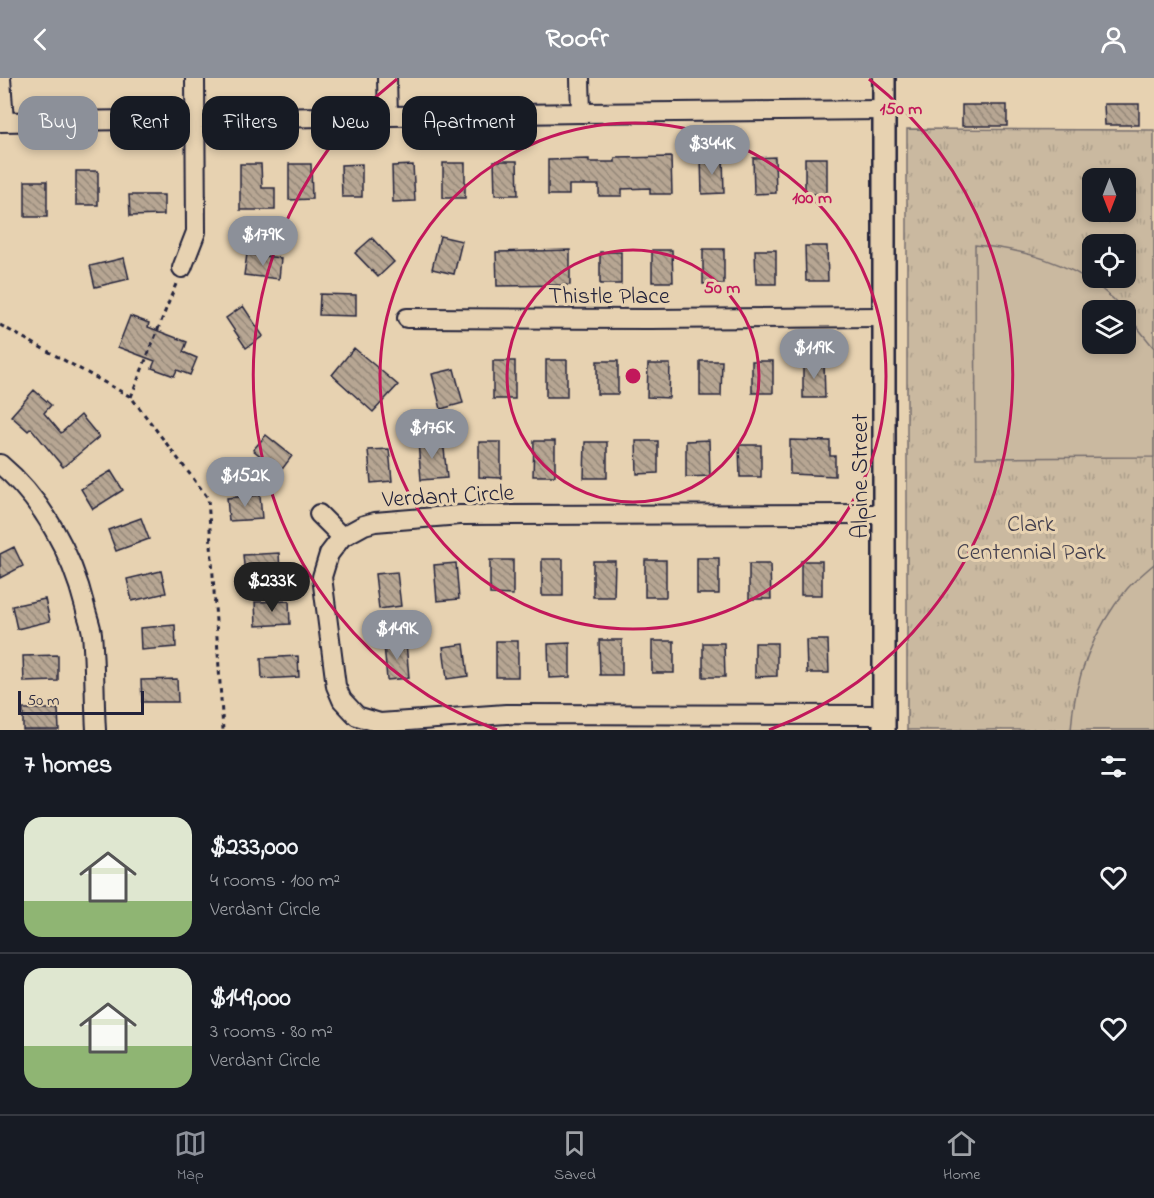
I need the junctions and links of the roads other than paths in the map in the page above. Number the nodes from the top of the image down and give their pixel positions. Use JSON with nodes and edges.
{"nodes":[{"id":1,"x":1,"y":78,"type":"edge"},
{"id":2,"x":195,"y":78,"type":"edge"},
{"id":3,"x":387,"y":78,"type":"edge"},
{"id":4,"x":580,"y":78,"type":"edge"},
{"id":5,"x":884,"y":78,"type":"edge"},
{"id":6,"x":387,"y":96,"type":"edge"},
{"id":7,"x":884,"y":111,"type":"junction"},
{"id":8,"x":581,"y":113,"type":"junction"},
{"id":9,"x":390,"y":116,"type":"edge"},
{"id":10,"x":311,"y":117,"type":"edge"},
{"id":11,"x":196,"y":119,"type":"junction"},
{"id":12,"x":2,"y":122,"type":"edge"},
{"id":13,"x":182,"y":268,"type":"road end"},
{"id":14,"x":883,"y":317,"type":"junction"},
{"id":15,"x":407,"y":318,"type":"dead end"},
{"id":16,"x":0,"y":464,"type":"edge"},
{"id":17,"x":319,"y":514,"type":"dead end"},
{"id":18,"x":885,"y":514,"type":"junction"},
{"id":19,"x":342,"y":537,"type":"junction"},
{"id":20,"x":884,"y":722,"type":"edge"},
{"id":21,"x":353,"y":723,"type":"edge"},
{"id":22,"x":96,"y":730,"type":"edge"}],
"edges":[{"from":1,"to":12,"type":"street"},
{"from":2,"to":11,"type":"street"},
{"from":3,"to":6,"type":"street"},
{"from":4,"to":8,"type":"street"},
{"from":5,"to":7,"type":"street","name":"Alpine Street"},
{"from":7,"to":8,"type":"street"},
{"from":7,"to":14,"type":"street","name":"Alpine Street"},
{"from":8,"to":9,"type":"street"},
{"from":10,"to":11,"type":"street"},
{"from":11,"to":12,"type":"street"},
{"from":11,"to":13,"type":"street"},
{"from":14,"to":15,"type":"street","name":"Thistle Place"},
{"from":14,"to":18,"type":"street","name":"Alpine Street"},
{"from":16,"to":22,"type":"street"},
{"from":17,"to":19,"type":"street"},
{"from":18,"to":19,"type":"street","name":"Verdant Circle"},
{"from":18,"to":20,"type":"street","name":"Alpine Street"},
{"from":19,"to":21,"type":"street"},
{"from":20,"to":21,"type":"street"}]}
